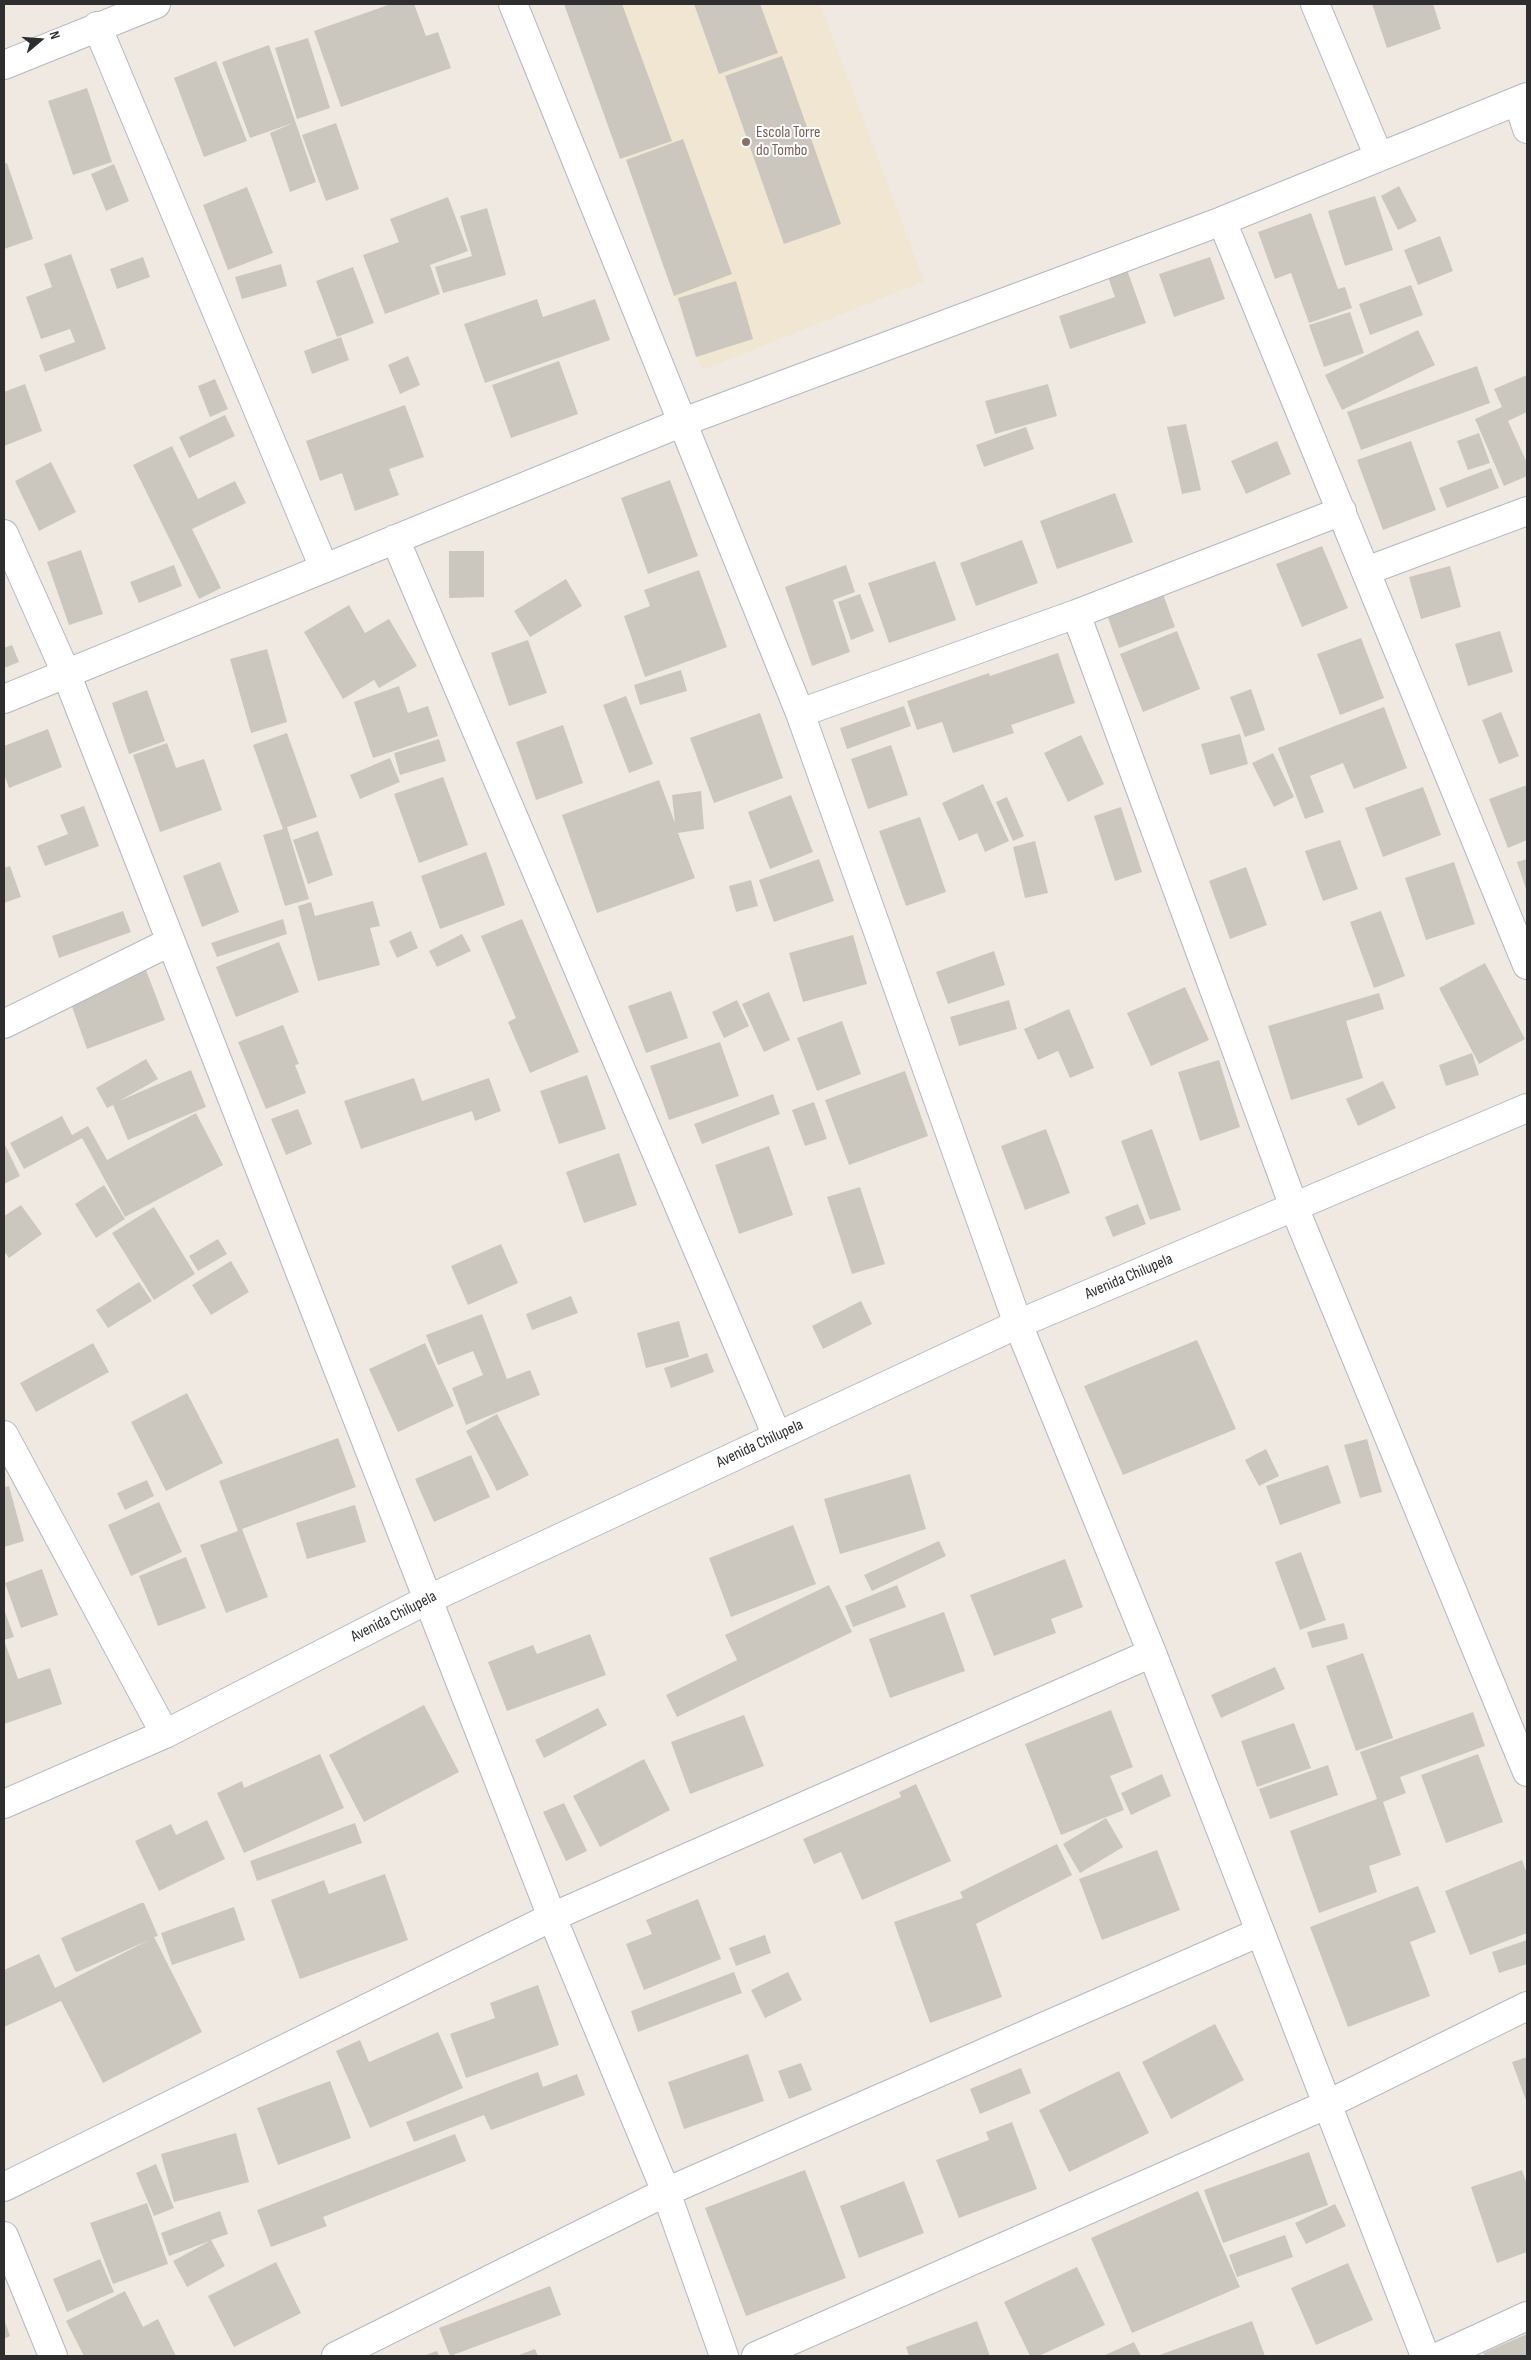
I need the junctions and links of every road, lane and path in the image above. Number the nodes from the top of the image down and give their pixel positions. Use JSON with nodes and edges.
{"nodes":[{"id":1,"x":156,"y":4,"type":"edge"},
{"id":2,"x":513,"y":4,"type":"edge"},
{"id":3,"x":1315,"y":4,"type":"edge"},
{"id":4,"x":97,"y":26,"type":"junction"},
{"id":5,"x":4,"y":65,"type":"edge"},
{"id":6,"x":1522,"y":99,"type":"edge"},
{"id":7,"x":1527,"y":129,"type":"edge"},
{"id":8,"x":1379,"y":157,"type":"junction"},
{"id":9,"x":1222,"y":221,"type":"junction"},
{"id":10,"x":683,"y":422,"type":"junction"},
{"id":11,"x":1342,"y":511,"type":"junction"},
{"id":12,"x":1527,"y":511,"type":"edge"},
{"id":13,"x":4,"y":534,"type":"edge"},
{"id":14,"x":395,"y":539,"type":"junction"},
{"id":15,"x":324,"y":568,"type":"junction"},
{"id":16,"x":1366,"y":571,"type":"junction"},
{"id":17,"x":1076,"y":614,"type":"junction"},
{"id":18,"x":66,"y":673,"type":"junction"},
{"id":19,"x":4,"y":699,"type":"edge"},
{"id":20,"x":800,"y":713,"type":"junction"},
{"id":21,"x":170,"y":942,"type":"junction"},
{"id":22,"x":1527,"y":965,"type":"edge"},
{"id":23,"x":4,"y":1024,"type":"edge"},
{"id":24,"x":1527,"y":1108,"type":"edge"},
{"id":25,"x":1294,"y":1207,"type":"junction"},
{"id":26,"x":1018,"y":1324,"type":"junction"},
{"id":27,"x":4,"y":1435,"type":"edge"},
{"id":28,"x":777,"y":1436,"type":"junction"},
{"id":29,"x":427,"y":1600,"type":"junction"},
{"id":30,"x":1152,"y":1653,"type":"junction"},
{"id":31,"x":165,"y":1734,"type":"junction"},
{"id":32,"x":1527,"y":1772,"type":"edge"},
{"id":33,"x":4,"y":1804,"type":"edge"},
{"id":34,"x":552,"y":1917,"type":"junction"},
{"id":35,"x":1260,"y":1932,"type":"junction"},
{"id":36,"x":1527,"y":2006,"type":"edge"},
{"id":37,"x":1328,"y":2104,"type":"junction"},
{"id":38,"x":4,"y":2187,"type":"edge"},
{"id":39,"x":666,"y":2192,"type":"junction"},
{"id":40,"x":4,"y":2236,"type":"edge"},
{"id":41,"x":1527,"y":2316,"type":"edge"},
{"id":42,"x":53,"y":2356,"type":"edge"},
{"id":43,"x":336,"y":2356,"type":"edge"},
{"id":44,"x":724,"y":2356,"type":"edge"},
{"id":45,"x":756,"y":2356,"type":"edge"},
{"id":46,"x":1425,"y":2356,"type":"edge"},
{"id":47,"x":1440,"y":2356,"type":"edge"}],
"edges":[{"from":1,"to":4,"type":"street"},
{"from":2,"to":10,"type":"street"},
{"from":3,"to":8,"type":"street"},
{"from":4,"to":5,"type":"street"},
{"from":4,"to":15,"type":"street"},
{"from":6,"to":7,"type":"street"},
{"from":6,"to":8,"type":"street"},
{"from":8,"to":9,"type":"street"},
{"from":9,"to":10,"type":"street"},
{"from":9,"to":11,"type":"street"},
{"from":10,"to":14,"type":"street"},
{"from":10,"to":20,"type":"street"},
{"from":11,"to":16,"type":"street"},
{"from":11,"to":17,"type":"street"},
{"from":12,"to":16,"type":"street"},
{"from":13,"to":18,"type":"street"},
{"from":14,"to":15,"type":"street"},
{"from":14,"to":28,"type":"street"},
{"from":15,"to":18,"type":"street"},
{"from":16,"to":22,"type":"street"},
{"from":17,"to":20,"type":"street"},
{"from":17,"to":25,"type":"street"},
{"from":18,"to":19,"type":"street"},
{"from":18,"to":21,"type":"street"},
{"from":20,"to":26,"type":"street"},
{"from":21,"to":23,"type":"street"},
{"from":21,"to":29,"type":"street"},
{"from":24,"to":25,"type":"street","name":"Avenida Chilupela"},
{"from":25,"to":26,"type":"street","name":"Avenida Chilupela"},
{"from":25,"to":32,"type":"street"},
{"from":26,"to":28,"type":"street","name":"Avenida Chilupela"},
{"from":26,"to":30,"type":"street"},
{"from":27,"to":31,"type":"street"},
{"from":28,"to":29,"type":"street","name":"Avenida Chilupela"},
{"from":29,"to":31,"type":"street","name":"Avenida Chilupela"},
{"from":29,"to":34,"type":"street"},
{"from":30,"to":34,"type":"street"},
{"from":30,"to":35,"type":"street"},
{"from":31,"to":33,"type":"street","name":"Avenida Chilupela"},
{"from":34,"to":38,"type":"street"},
{"from":34,"to":39,"type":"street"},
{"from":35,"to":37,"type":"street"},
{"from":35,"to":39,"type":"street"},
{"from":36,"to":37,"type":"street"},
{"from":37,"to":45,"type":"street"},
{"from":37,"to":46,"type":"street"},
{"from":39,"to":43,"type":"street"},
{"from":39,"to":44,"type":"street"},
{"from":40,"to":42,"type":"street"},
{"from":41,"to":47,"type":"street"}]}
